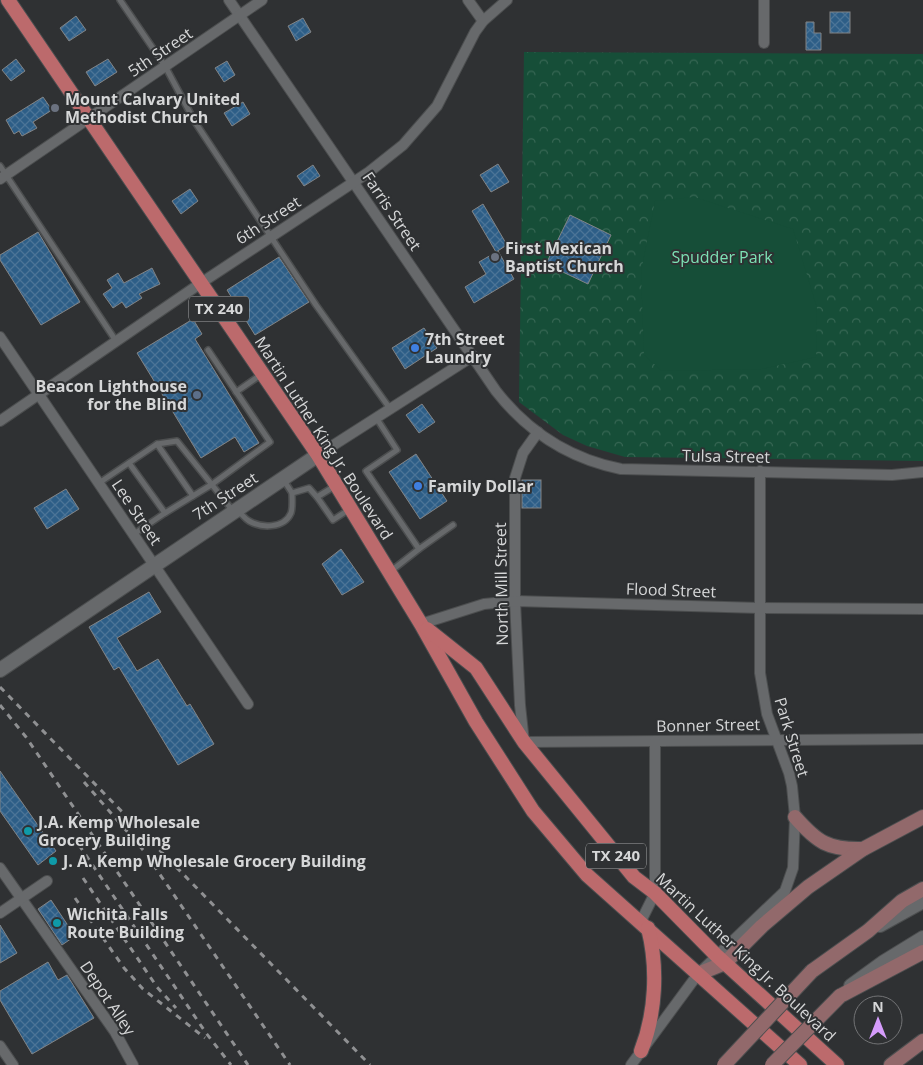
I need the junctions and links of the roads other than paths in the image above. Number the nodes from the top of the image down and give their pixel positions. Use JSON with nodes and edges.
{"nodes":[{"id":1,"x":8,"y":0,"type":"edge"},
{"id":2,"x":120,"y":0,"type":"edge"},
{"id":3,"x":229,"y":0,"type":"edge"},
{"id":4,"x":262,"y":0,"type":"edge"},
{"id":5,"x":468,"y":0,"type":"edge"},
{"id":6,"x":507,"y":0,"type":"edge"},
{"id":7,"x":764,"y":0,"type":"edge"},
{"id":8,"x":239,"y":16,"type":"junction"},
{"id":9,"x":483,"y":21,"type":"junction"},
{"id":10,"x":764,"y":43,"type":"dead end"},
{"id":11,"x":165,"y":66,"type":"junction"},
{"id":12,"x":89,"y":118,"type":"junction"},
{"id":13,"x":0,"y":166,"type":"edge"},
{"id":14,"x":3,"y":177,"type":"edge"},
{"id":15,"x":354,"y":182,"type":"junction"},
{"id":16,"x":272,"y":236,"type":"junction"},
{"id":17,"x":201,"y":283,"type":"junction"},
{"id":18,"x":0,"y":337,"type":"edge"},
{"id":19,"x":116,"y":341,"type":"junction"},
{"id":20,"x":208,"y":350,"type":"dead end"},
{"id":21,"x":473,"y":356,"type":"junction"},
{"id":22,"x":262,"y":373,"type":"junction"},
{"id":23,"x":236,"y":392,"type":"junction"},
{"id":24,"x":39,"y":395,"type":"junction"},
{"id":25,"x":391,"y":410,"type":"junction"},
{"id":26,"x":377,"y":419,"type":"junction"},
{"id":27,"x":0,"y":421,"type":"edge"},
{"id":28,"x":538,"y":432,"type":"junction"},
{"id":29,"x":157,"y":444,"type":"junction"},
{"id":30,"x":318,"y":455,"type":"junction"},
{"id":31,"x":129,"y":463,"type":"junction"},
{"id":32,"x":760,"y":471,"type":"junction"},
{"id":33,"x":923,"y":472,"type":"edge"},
{"id":34,"x":283,"y":479,"type":"junction"},
{"id":35,"x":99,"y":483,"type":"junction"},
{"id":36,"x":211,"y":485,"type":"junction"},
{"id":37,"x":336,"y":485,"type":"junction"},
{"id":38,"x":292,"y":493,"type":"junction"},
{"id":39,"x":193,"y":496,"type":"junction"},
{"id":40,"x":317,"y":497,"type":"junction"},
{"id":41,"x":350,"y":508,"type":"junction"},
{"id":42,"x":235,"y":511,"type":"junction"},
{"id":43,"x":165,"y":513,"type":"junction"},
{"id":44,"x":453,"y":525,"type":"dead end"},
{"id":45,"x":134,"y":534,"type":"junction"},
{"id":46,"x":419,"y":549,"type":"junction"},
{"id":47,"x":154,"y":564,"type":"junction"},
{"id":48,"x":389,"y":572,"type":"junction"},
{"id":49,"x":515,"y":601,"type":"junction"},
{"id":50,"x":760,"y":608,"type":"junction"},
{"id":51,"x":923,"y":609,"type":"edge"},
{"id":52,"x":421,"y":624,"type":"junction"},
{"id":53,"x":0,"y":670,"type":"edge"},
{"id":54,"x":248,"y":704,"type":"dead end"},
{"id":55,"x":775,"y":739,"type":"junction"},
{"id":56,"x":923,"y":739,"type":"edge"},
{"id":57,"x":655,"y":740,"type":"junction"},
{"id":58,"x":524,"y":742,"type":"junction"},
{"id":59,"x":795,"y":817,"type":"junction"},
{"id":60,"x":923,"y":817,"type":"edge"},
{"id":61,"x":863,"y":849,"type":"junction"},
{"id":62,"x":0,"y":868,"type":"edge"},
{"id":63,"x":47,"y":881,"type":"dead end"},
{"id":64,"x":923,"y":889,"type":"edge"},
{"id":65,"x":655,"y":893,"type":"junction"},
{"id":66,"x":21,"y":899,"type":"junction"},
{"id":67,"x":923,"y":902,"type":"edge"},
{"id":68,"x":0,"y":913,"type":"edge"},
{"id":69,"x":644,"y":924,"type":"junction"},
{"id":70,"x":868,"y":931,"type":"junction"},
{"id":71,"x":923,"y":938,"type":"edge"},
{"id":72,"x":923,"y":952,"type":"edge"},
{"id":73,"x":721,"y":959,"type":"junction"},
{"id":74,"x":698,"y":974,"type":"junction"},
{"id":75,"x":840,"y":996,"type":"junction"},
{"id":76,"x":923,"y":1041,"type":"edge"},
{"id":77,"x":0,"y":1046,"type":"edge"},
{"id":78,"x":641,"y":1051,"type":"junction"},
{"id":79,"x":13,"y":1065,"type":"edge"},
{"id":80,"x":133,"y":1065,"type":"edge"},
{"id":81,"x":631,"y":1065,"type":"edge"},
{"id":82,"x":724,"y":1065,"type":"edge"},
{"id":83,"x":772,"y":1065,"type":"edge"},
{"id":84,"x":800,"y":1065,"type":"edge"},
{"id":85,"x":837,"y":1065,"type":"edge"},
{"id":86,"x":891,"y":1065,"type":"edge"}],
"edges":[{"from":1,"to":12,"type":"main road","name":"Martin Luther King Jr. Boulevard","number":"TX 240"},
{"from":2,"to":11,"type":"lane"},
{"from":3,"to":8,"type":"street","name":"Farris Street"},
{"from":4,"to":8,"type":"street","name":"5th Street"},
{"from":5,"to":9,"type":"street"},
{"from":6,"to":9,"type":"street","name":"6th Street"},
{"from":7,"to":10,"type":"street"},
{"from":8,"to":11,"type":"street","name":"5th Street"},
{"from":8,"to":15,"type":"street","name":"Farris Street"},
{"from":9,"to":15,"type":"street","name":"6th Street"},
{"from":11,"to":12,"type":"street","name":"5th Street"},
{"from":11,"to":16,"type":"lane"},
{"from":12,"to":14,"type":"street","name":"5th Street"},
{"from":12,"to":17,"type":"main road","name":"Martin Luther King Jr. Boulevard","number":"TX 240"},
{"from":13,"to":14,"type":"lane"},
{"from":14,"to":19,"type":"lane"},
{"from":15,"to":16,"type":"street","name":"6th Street"},
{"from":15,"to":21,"type":"street","name":"Farris Street"},
{"from":16,"to":17,"type":"street","name":"6th Street"},
{"from":16,"to":25,"type":"lane"},
{"from":17,"to":19,"type":"street","name":"6th Street"},
{"from":17,"to":22,"type":"main road","name":"Martin Luther King Jr. Boulevard","number":"TX 240"},
{"from":18,"to":24,"type":"street","name":"Lee Street"},
{"from":19,"to":24,"type":"street","name":"6th Street"},
{"from":20,"to":23,"type":"lane"},
{"from":21,"to":25,"type":"street","name":"7th Street"},
{"from":21,"to":28,"type":"street","name":"Farris Street"},
{"from":22,"to":23,"type":"lane"},
{"from":22,"to":30,"type":"main road","name":"Martin Luther King Jr. Boulevard","number":"TX 240"},
{"from":23,"to":36,"type":"lane"},
{"from":24,"to":27,"type":"street","name":"6th Street"},
{"from":24,"to":35,"type":"street","name":"Lee Street"},
{"from":25,"to":26,"type":"street","name":"7th Street"},
{"from":26,"to":30,"type":"street","name":"7th Street"},
{"from":26,"to":46,"type":"lane"},
{"from":28,"to":32,"type":"street","name":"Tulsa Street"},
{"from":28,"to":49,"type":"street","name":"North Mill Street"},
{"from":29,"to":31,"type":"lane"},
{"from":29,"to":36,"type":"lane"},
{"from":29,"to":39,"type":"lane"},
{"from":30,"to":34,"type":"street","name":"7th Street"},
{"from":30,"to":37,"type":"main road","name":"Martin Luther King Jr. Boulevard","number":"TX 240"},
{"from":31,"to":35,"type":"lane"},
{"from":31,"to":43,"type":"lane"},
{"from":32,"to":33,"type":"street","name":"Tulsa Street"},
{"from":32,"to":50,"type":"street","name":"Park Street"},
{"from":34,"to":38,"type":"lane"},
{"from":34,"to":42,"type":"street","name":"7th Street"},
{"from":35,"to":45,"type":"street","name":"Lee Street"},
{"from":36,"to":39,"type":"lane"},
{"from":36,"to":42,"type":"lane"},
{"from":37,"to":40,"type":"lane"},
{"from":37,"to":41,"type":"main road","name":"Martin Luther King Jr. Boulevard","number":"TX 240"},
{"from":38,"to":40,"type":"lane"},
{"from":38,"to":42,"type":"lane"},
{"from":39,"to":43,"type":"lane"},
{"from":40,"to":41,"type":"lane"},
{"from":41,"to":48,"type":"main road","name":"Martin Luther King Jr. Boulevard","number":"TX 240"},
{"from":42,"to":47,"type":"street","name":"7th Street"},
{"from":43,"to":45,"type":"lane"},
{"from":44,"to":46,"type":"lane"},
{"from":45,"to":47,"type":"street","name":"Lee Street"},
{"from":46,"to":48,"type":"lane"},
{"from":47,"to":53,"type":"street","name":"7th Street"},
{"from":47,"to":54,"type":"street","name":"Lee Street"},
{"from":48,"to":52,"type":"main road","name":"Martin Luther King Jr. Boulevard","number":"TX 240"},
{"from":49,"to":50,"type":"street","name":"Flood Street"},
{"from":49,"to":52,"type":"street","name":"Flood Street"},
{"from":49,"to":58,"type":"street","name":"North Mill Street"},
{"from":50,"to":51,"type":"street","name":"Flood Street"},
{"from":50,"to":55,"type":"street","name":"Park Street"},
{"from":52,"to":58,"type":"main road","name":"Martin Luther King Jr. Boulevard","number":"TX 240"},
{"from":52,"to":69,"type":"main road","name":"Martin Luther King Jr. Boulevard","number":"TX 240"},
{"from":55,"to":56,"type":"street","name":"Bonner Street"},
{"from":55,"to":57,"type":"street","name":"Bonner Street"},
{"from":55,"to":59,"type":"street","name":"Park Street"},
{"from":57,"to":58,"type":"street","name":"Bonner Street"},
{"from":57,"to":65,"type":"street"},
{"from":58,"to":65,"type":"main road","name":"Martin Luther King Jr. Boulevard","number":"TX 240"},
{"from":59,"to":61,"type":"main road"},
{"from":59,"to":73,"type":"street","name":"Park Street"},
{"from":60,"to":61,"type":"main road"},
{"from":61,"to":73,"type":"main road"},
{"from":62,"to":66,"type":"street","name":"Depot Alley"},
{"from":63,"to":66,"type":"street"},
{"from":64,"to":70,"type":"main road"},
{"from":65,"to":69,"type":"street"},
{"from":65,"to":73,"type":"main road","name":"Martin Luther King Jr. Boulevard","number":"TX 240"},
{"from":66,"to":68,"type":"street"},
{"from":66,"to":80,"type":"street","name":"Depot Alley"},
{"from":67,"to":70,"type":"street"},
{"from":69,"to":74,"type":"main road","name":"Martin Luther King Jr. Boulevard","number":"TX 240"},
{"from":69,"to":78,"type":"main road"},
{"from":70,"to":82,"type":"main road","bridge":true},
{"from":71,"to":75,"type":"street"},
{"from":72,"to":75,"type":"main road"},
{"from":73,"to":74,"type":"main road"},
{"from":73,"to":85,"type":"main road","name":"Martin Luther King Jr. Boulevard","number":"TX 240"},
{"from":74,"to":78,"type":"street"},
{"from":74,"to":84,"type":"main road","name":"Martin Luther King Jr. Boulevard","number":"TX 240"},
{"from":75,"to":83,"type":"main road","bridge":true},
{"from":76,"to":86,"type":"main road"},
{"from":77,"to":79,"type":"street"},
{"from":78,"to":81,"type":"street"}]}
